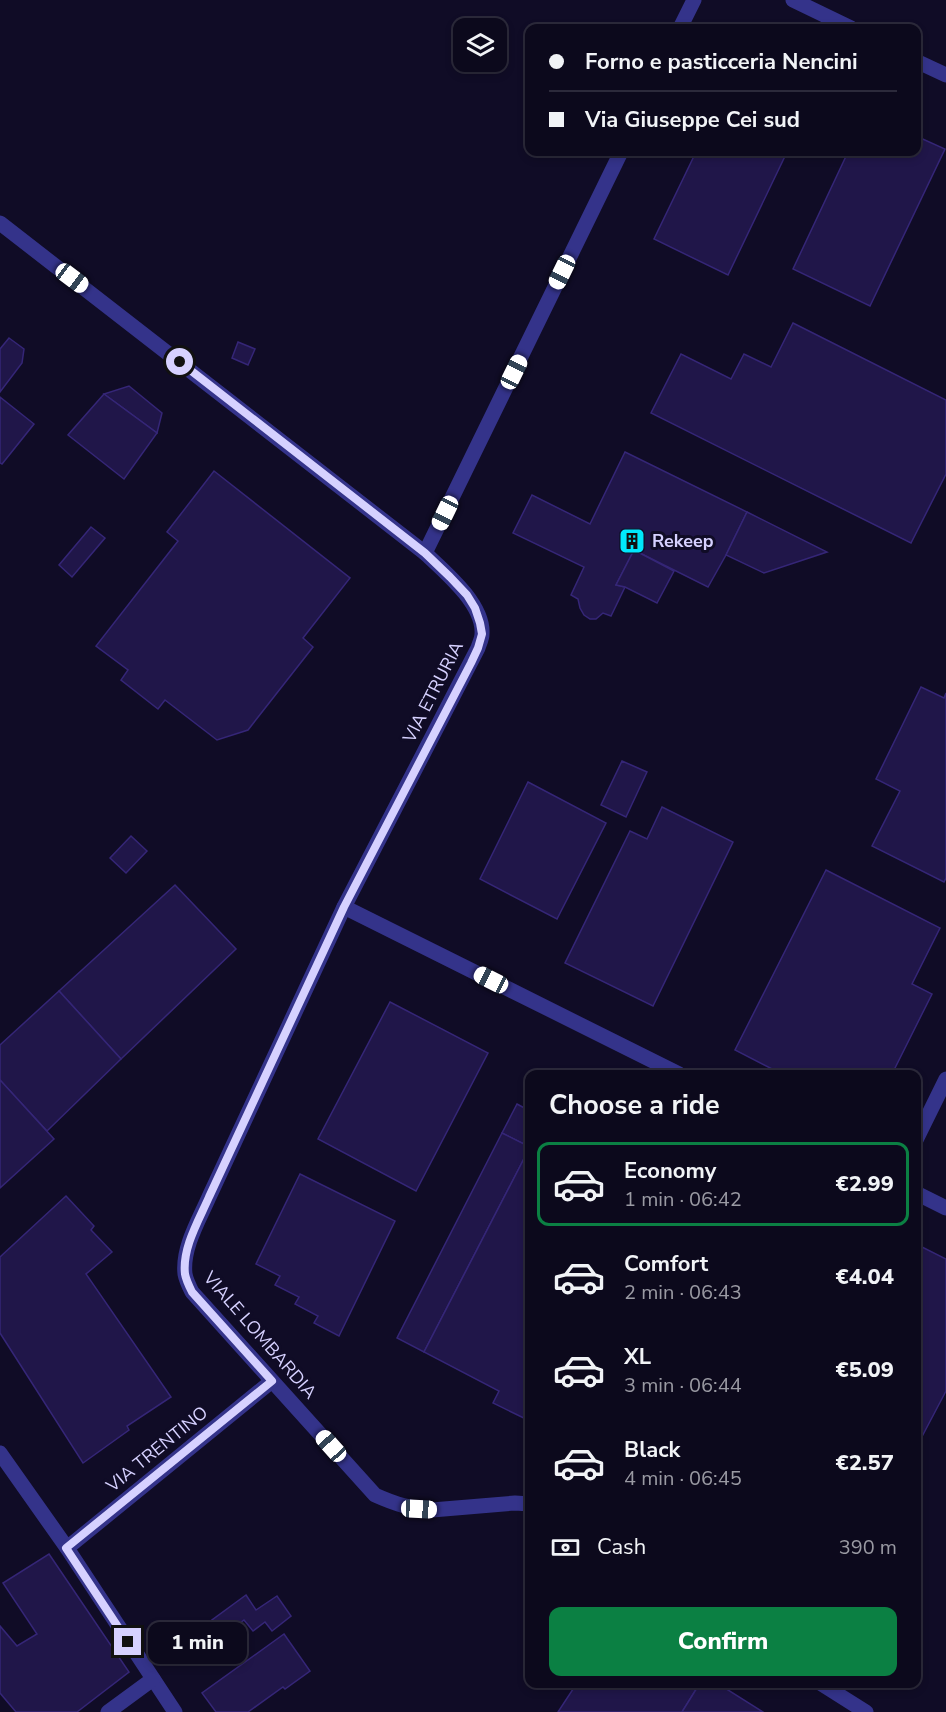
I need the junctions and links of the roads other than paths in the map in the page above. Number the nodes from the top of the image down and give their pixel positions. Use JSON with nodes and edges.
{"nodes":[{"id":1,"x":694,"y":0,"type":"edge"},
{"id":2,"x":793,"y":0,"type":"edge"},
{"id":3,"x":682,"y":24,"type":"edge"},
{"id":4,"x":843,"y":24,"type":"edge"},
{"id":5,"x":921,"y":63,"type":"edge"},
{"id":6,"x":946,"y":75,"type":"edge"},
{"id":7,"x":619,"y":156,"type":"edge"},
{"id":8,"x":0,"y":223,"type":"edge"},
{"id":9,"x":425,"y":553,"type":"junction"},
{"id":10,"x":344,"y":907,"type":"junction"},
{"id":11,"x":671,"y":1070,"type":"edge"},
{"id":12,"x":946,"y":1079,"type":"edge"},
{"id":13,"x":921,"y":1130,"type":"edge"},
{"id":14,"x":921,"y":1196,"type":"edge"},
{"id":15,"x":946,"y":1208,"type":"edge"},
{"id":16,"x":272,"y":1381,"type":"junction"},
{"id":17,"x":0,"y":1453,"type":"edge"},
{"id":18,"x":525,"y":1504,"type":"edge"},
{"id":19,"x":66,"y":1548,"type":"junction"},
{"id":20,"x":153,"y":1679,"type":"junction"},
{"id":21,"x":828,"y":1688,"type":"edge"},
{"id":22,"x":108,"y":1712,"type":"edge"},
{"id":23,"x":175,"y":1712,"type":"edge"},
{"id":24,"x":866,"y":1712,"type":"edge"}],
"edges":[{"from":1,"to":3,"type":"street"},
{"from":2,"to":4,"type":"street"},
{"from":5,"to":6,"type":"street"},
{"from":7,"to":9,"type":"street"},
{"from":8,"to":9,"type":"street","name":"VIA ETRURIA"},
{"from":9,"to":10,"type":"street","name":"VIA ETRURIA"},
{"from":10,"to":11,"type":"street"},
{"from":10,"to":16,"type":"street","name":"VIALE LOMBARDIA"},
{"from":12,"to":13,"type":"street"},
{"from":14,"to":15,"type":"street"},
{"from":16,"to":18,"type":"street","name":"VIALE LOMBARDIA"},
{"from":16,"to":19,"type":"street","name":"VIA TRENTINO"},
{"from":17,"to":19,"type":"street"},
{"from":19,"to":20,"type":"street"},
{"from":20,"to":22,"type":"street"},
{"from":20,"to":23,"type":"street"},
{"from":21,"to":24,"type":"street"}]}
